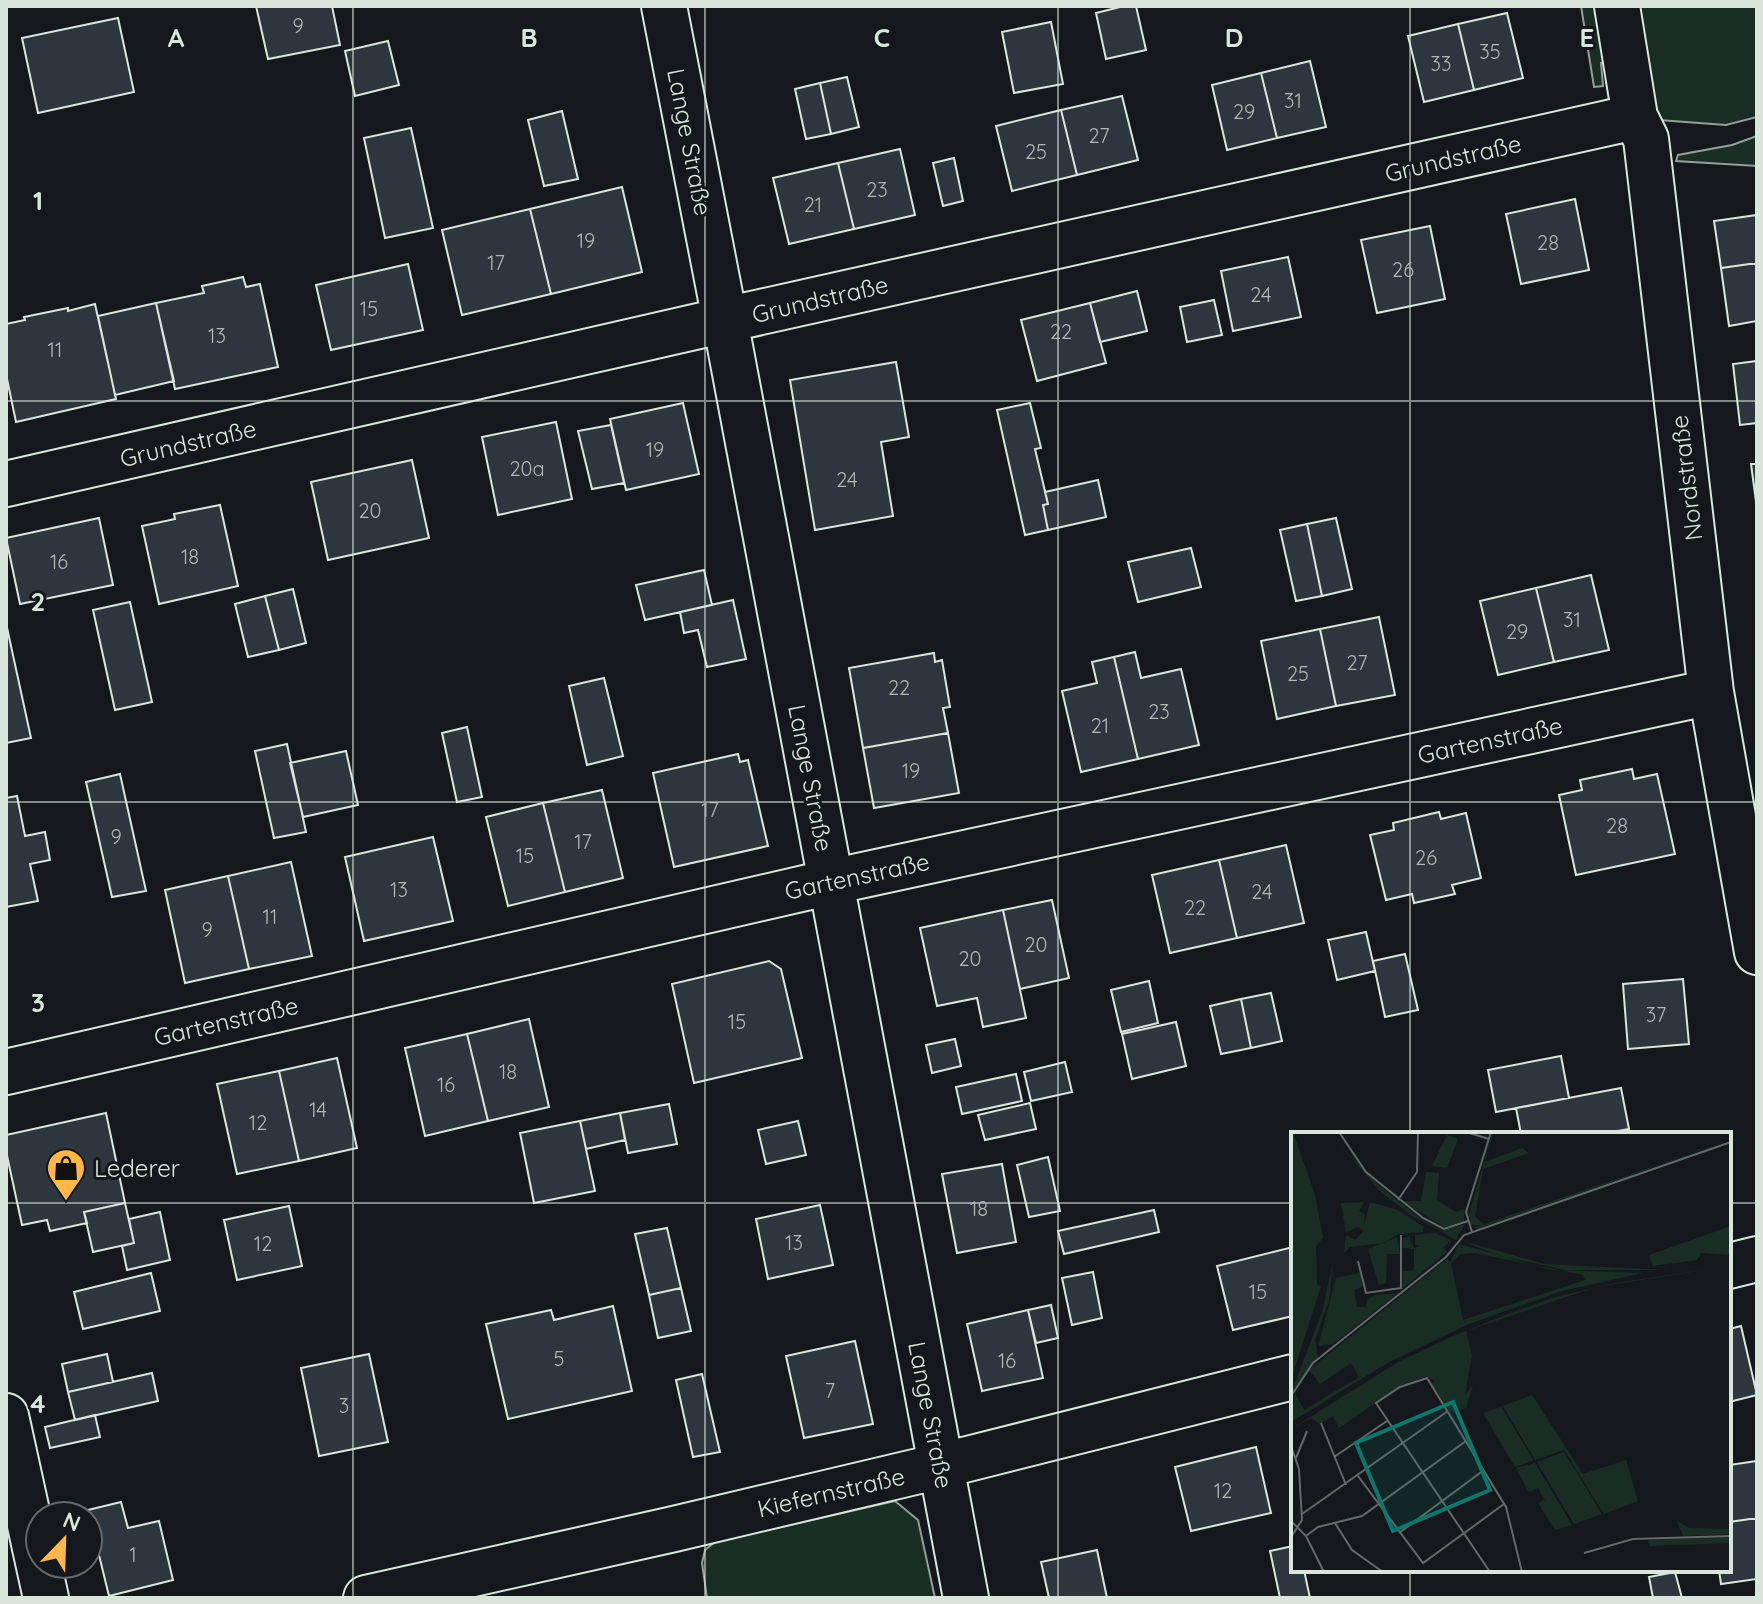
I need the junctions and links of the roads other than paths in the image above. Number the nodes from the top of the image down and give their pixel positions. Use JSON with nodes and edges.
{"nodes":[{"id":1,"x":664,"y":6,"type":"edge"},
{"id":2,"x":1617,"y":6,"type":"edge"},
{"id":3,"x":1635,"y":117,"type":"junction"},
{"id":4,"x":725,"y":320,"type":"junction"},
{"id":5,"x":6,"y":484,"type":"edge"},
{"id":6,"x":1711,"y":692,"type":"junction"},
{"id":7,"x":831,"y":882,"type":"junction"},
{"id":8,"x":1757,"y":952,"type":"edge"},
{"id":9,"x":6,"y":1072,"type":"edge"},
{"id":10,"x":1757,"y":1259,"type":"edge"},
{"id":11,"x":1731,"y":1266,"type":"edge"},
{"id":12,"x":1291,"y":1378,"type":"edge"},
{"id":13,"x":6,"y":1416,"type":"edge"},
{"id":14,"x":940,"y":1466,"type":"junction"},
{"id":15,"x":46,"y":1598,"type":"edge"},
{"id":16,"x":366,"y":1598,"type":"edge"},
{"id":17,"x":966,"y":1598,"type":"edge"}],
"edges":[{"from":1,"to":4,"type":"street","name":"Lange Straße"},
{"from":2,"to":3,"type":"street","name":"Nordstraße"},
{"from":3,"to":4,"type":"street","name":"Grundstraße"},
{"from":3,"to":6,"type":"street","name":"Nordstraße"},
{"from":4,"to":5,"type":"street","name":"Grundstraße"},
{"from":4,"to":7,"type":"street","name":"Lange Straße"},
{"from":6,"to":7,"type":"street","name":"Gartenstraße"},
{"from":6,"to":8,"type":"street","name":"Nordstraße"},
{"from":7,"to":9,"type":"street","name":"Gartenstraße"},
{"from":7,"to":14,"type":"street","name":"Lange Straße"},
{"from":10,"to":11,"type":"street"},
{"from":12,"to":14,"type":"street","name":"Kiefernstraße"},
{"from":13,"to":15,"type":"street"},
{"from":14,"to":16,"type":"street","name":"Kiefernstraße"},
{"from":14,"to":17,"type":"street","name":"Lange Straße"}]}
